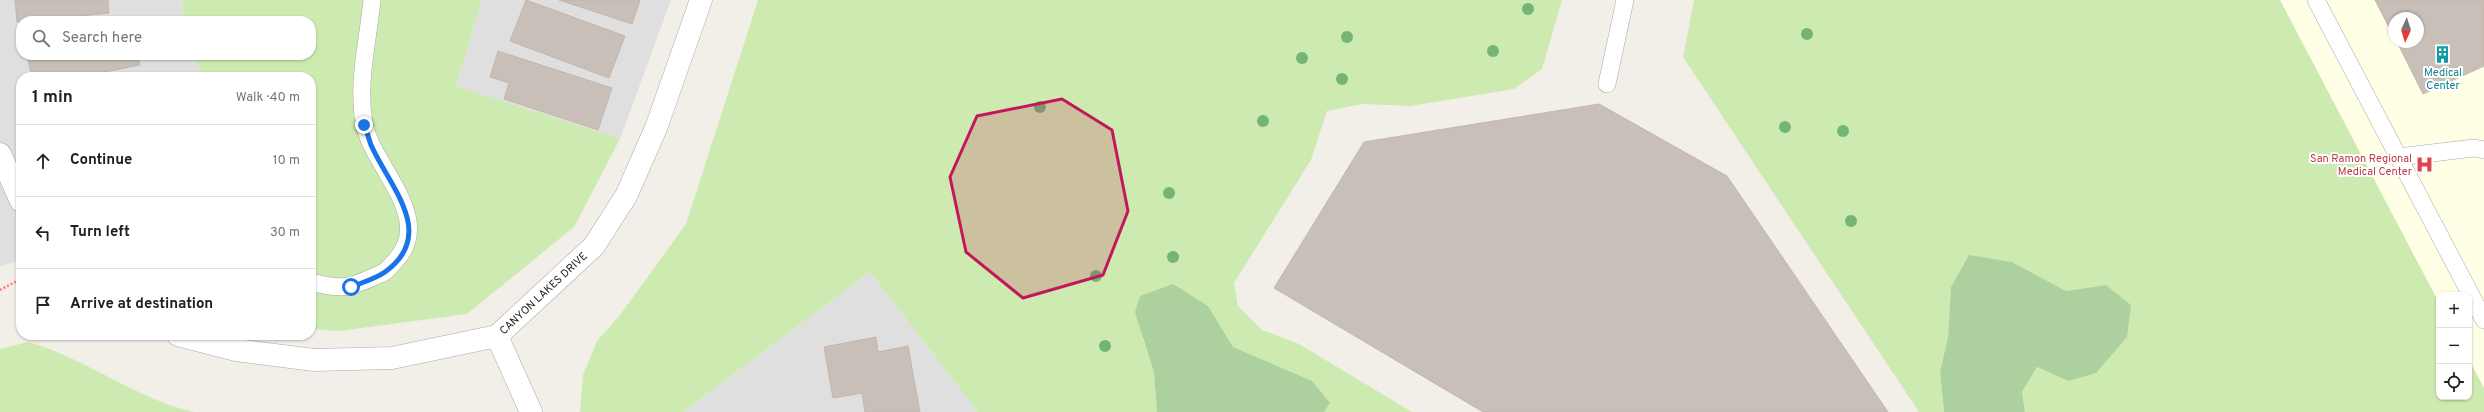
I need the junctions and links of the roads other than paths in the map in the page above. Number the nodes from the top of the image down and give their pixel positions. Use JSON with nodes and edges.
{"nodes":[{"id":1,"x":372,"y":0,"type":"edge"},
{"id":2,"x":701,"y":0,"type":"edge"},
{"id":3,"x":1625,"y":0,"type":"edge"},
{"id":4,"x":2316,"y":0,"type":"edge"},
{"id":5,"x":1607,"y":84,"type":"dead end"},
{"id":6,"x":2484,"y":150,"type":"edge"},
{"id":7,"x":0,"y":154,"type":"edge"},
{"id":8,"x":2398,"y":157,"type":"junction"},
{"id":9,"x":16,"y":189,"type":"edge"},
{"id":10,"x":316,"y":283,"type":"edge"},
{"id":11,"x":2484,"y":320,"type":"edge"},
{"id":12,"x":497,"y":336,"type":"junction"},
{"id":13,"x":197,"y":340,"type":"edge"},
{"id":14,"x":531,"y":412,"type":"edge"}],
"edges":[{"from":1,"to":10,"type":"lane"},
{"from":2,"to":12,"type":"street","name":"CANYON LAKES DRIVE"},
{"from":3,"to":5,"type":"lane"},
{"from":4,"to":8,"type":"lane"},
{"from":6,"to":8,"type":"lane"},
{"from":7,"to":9,"type":"street"},
{"from":8,"to":11,"type":"lane"},
{"from":12,"to":13,"type":"street","name":"CANYON LAKES DRIVE"},
{"from":12,"to":14,"type":"street"}]}
